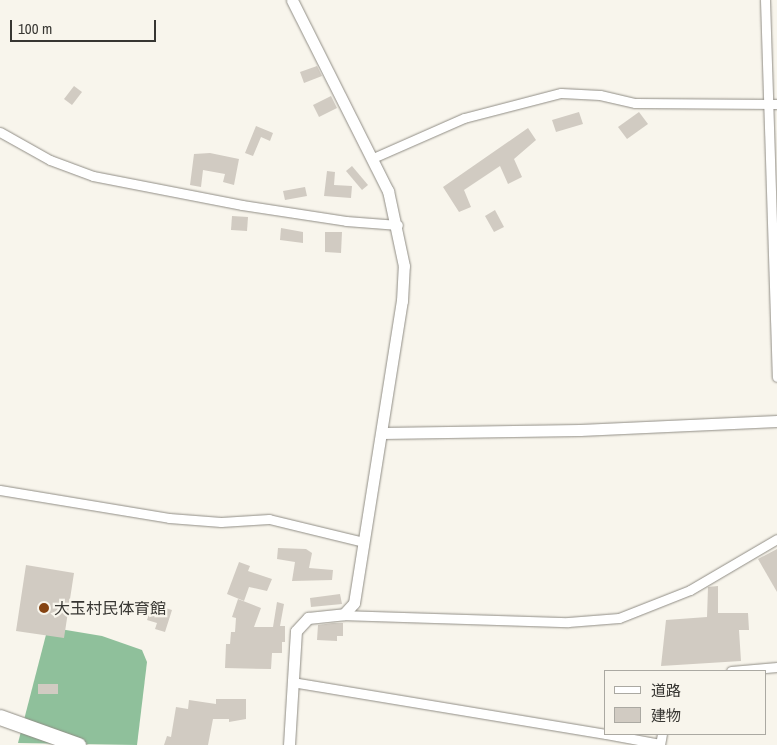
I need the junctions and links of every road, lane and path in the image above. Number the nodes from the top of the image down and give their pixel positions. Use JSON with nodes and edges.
{"nodes":[{"id":1,"x":292,"y":0,"type":"edge"},
{"id":2,"x":765,"y":0,"type":"edge"},
{"id":3,"x":772,"y":104,"type":"edge"},
{"id":4,"x":0,"y":132,"type":"edge"},
{"id":5,"x":373,"y":158,"type":"junction"},
{"id":6,"x":398,"y":225,"type":"junction"},
{"id":7,"x":777,"y":377,"type":"edge"},
{"id":8,"x":777,"y":421,"type":"edge"},
{"id":9,"x":382,"y":433,"type":"junction"},
{"id":10,"x":0,"y":490,"type":"edge"},
{"id":11,"x":777,"y":539,"type":"edge"},
{"id":12,"x":363,"y":542,"type":"junction"},
{"id":13,"x":339,"y":615,"type":"junction"},
{"id":14,"x":777,"y":667,"type":"edge"},
{"id":15,"x":742,"y":670,"type":"edge"},
{"id":16,"x":292,"y":682,"type":"junction"},
{"id":17,"x":0,"y":717,"type":"edge"},
{"id":18,"x":604,"y":734,"type":"edge"},
{"id":19,"x":611,"y":735,"type":"edge"},
{"id":20,"x":660,"y":744,"type":"edge"},
{"id":21,"x":78,"y":745,"type":"edge"},
{"id":22,"x":289,"y":745,"type":"edge"}],
"edges":[{"from":1,"to":5,"type":"street"},
{"from":2,"to":3,"type":"street"},
{"from":3,"to":5,"type":"street"},
{"from":3,"to":7,"type":"street"},
{"from":4,"to":6,"type":"street"},
{"from":5,"to":6,"type":"street"},
{"from":6,"to":9,"type":"street"},
{"from":8,"to":9,"type":"street"},
{"from":9,"to":12,"type":"street"},
{"from":10,"to":12,"type":"street"},
{"from":11,"to":13,"type":"street"},
{"from":12,"to":13,"type":"street"},
{"from":13,"to":16,"type":"street"},
{"from":14,"to":15,"type":"street"},
{"from":16,"to":18,"type":"street"},
{"from":16,"to":22,"type":"street"},
{"from":17,"to":21,"type":"main road"},
{"from":19,"to":20,"type":"street"}]}
